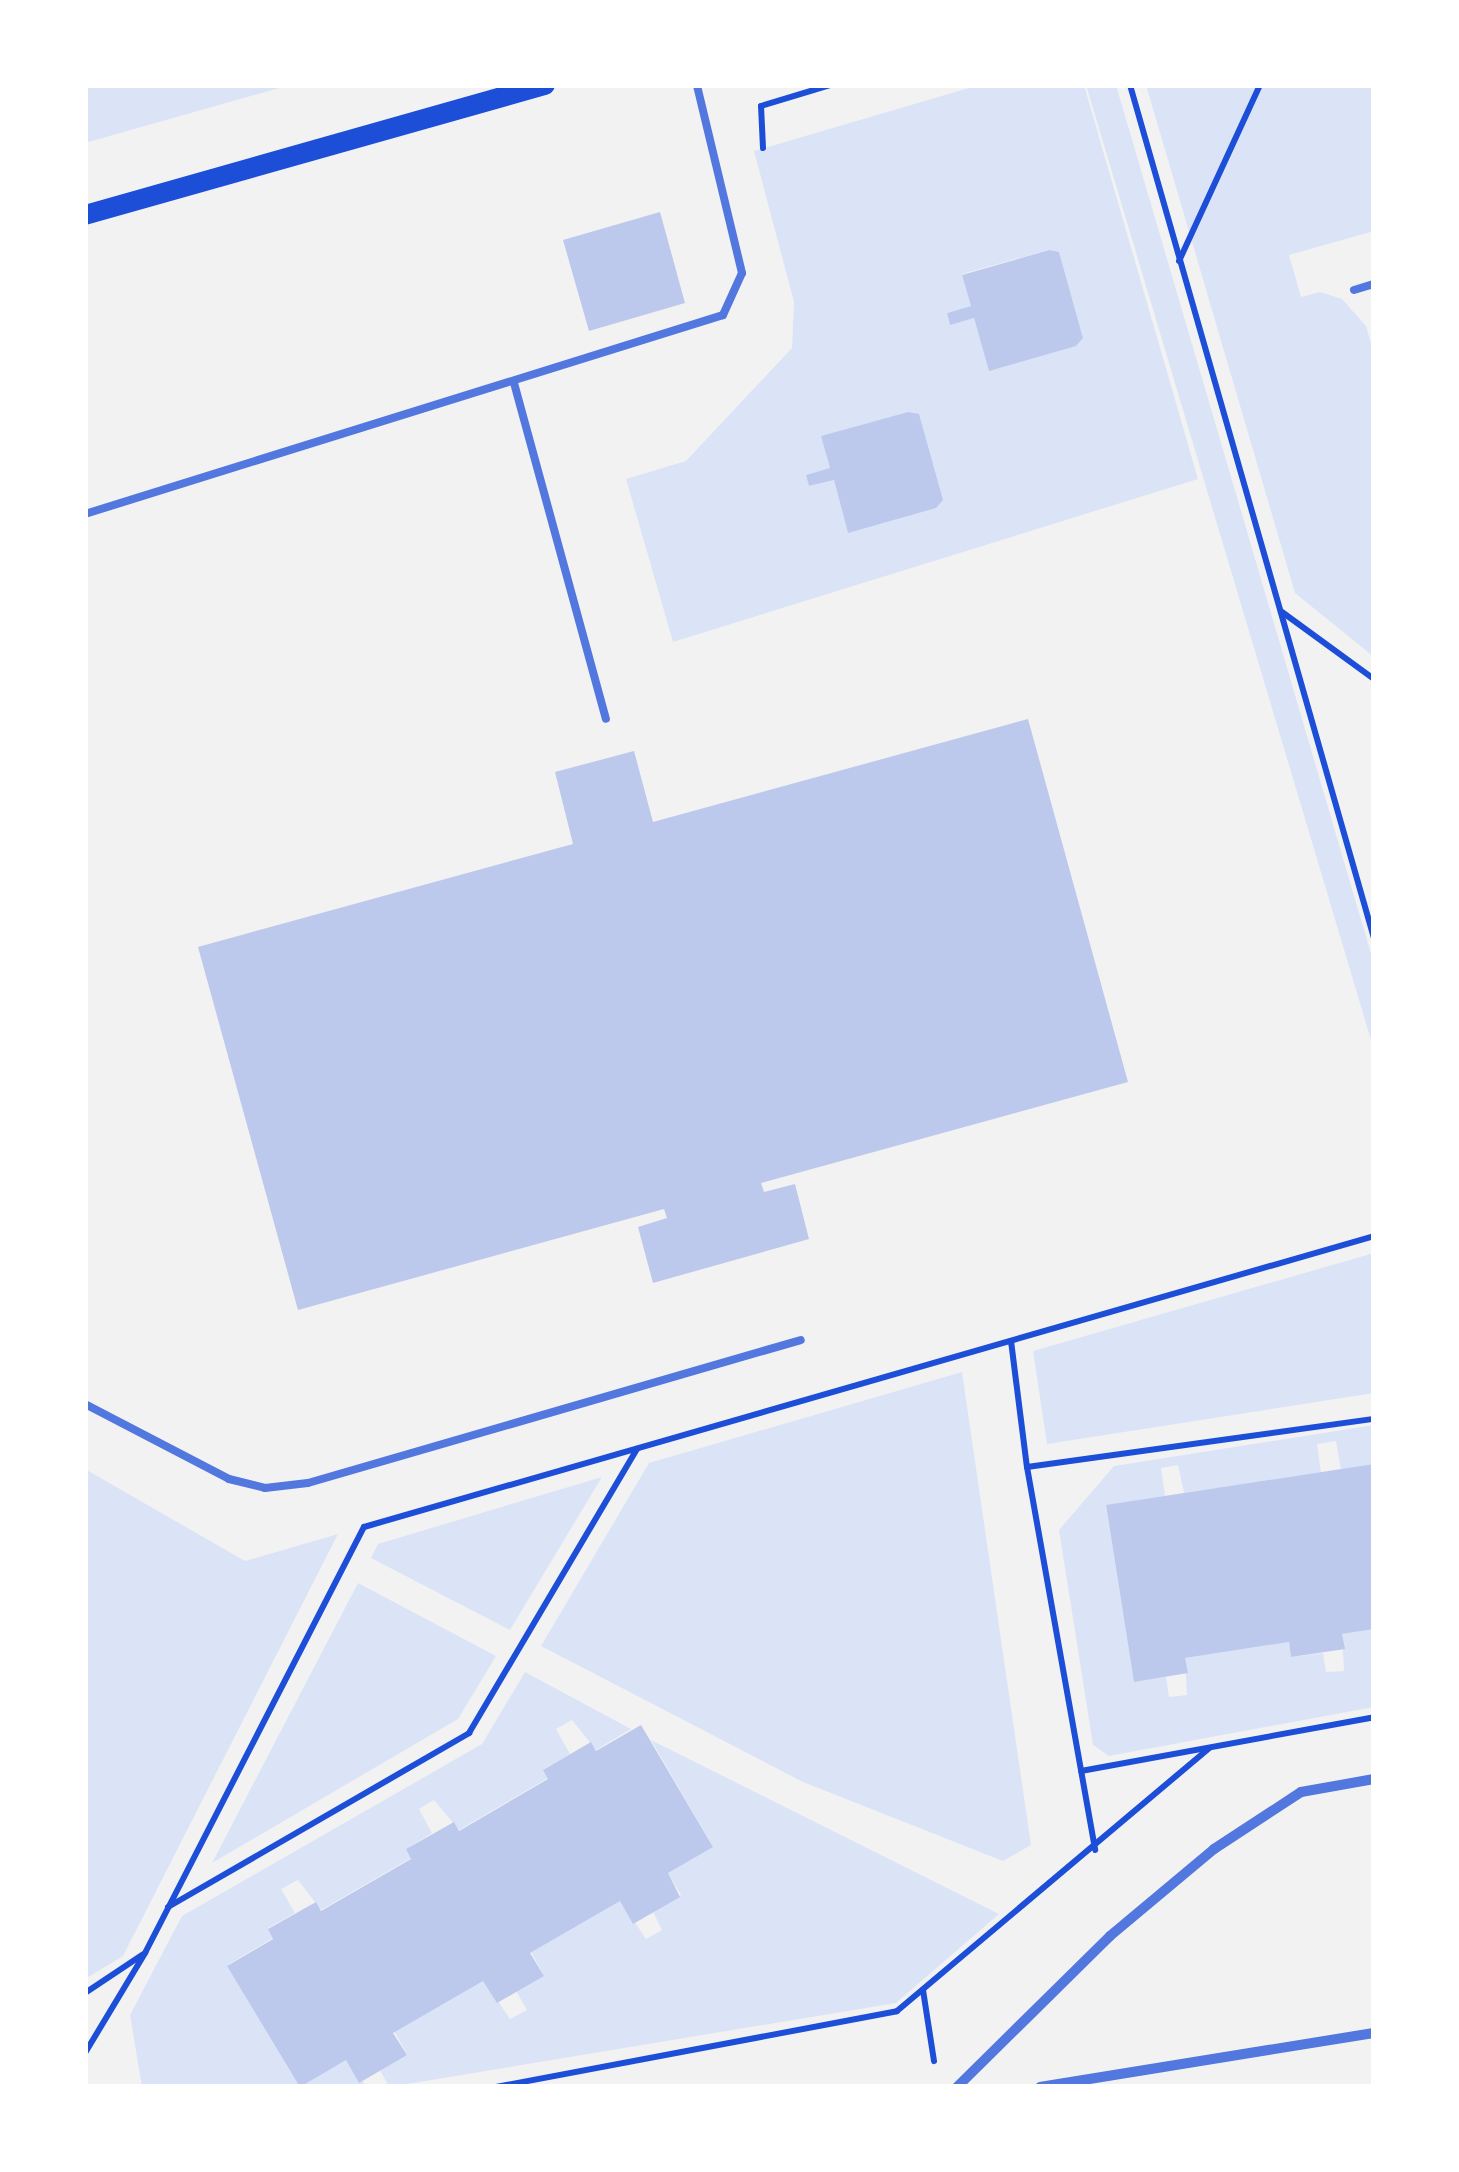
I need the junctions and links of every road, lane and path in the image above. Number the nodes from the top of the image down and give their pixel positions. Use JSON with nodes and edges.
{"nodes":[{"id":1,"x":545,"y":85,"type":"edge"},
{"id":2,"x":697,"y":85,"type":"edge"},
{"id":3,"x":830,"y":85,"type":"edge"},
{"id":4,"x":1130,"y":85,"type":"edge"},
{"id":5,"x":1260,"y":85,"type":"edge"},
{"id":6,"x":763,"y":148,"type":"dead end"},
{"id":7,"x":85,"y":215,"type":"edge"},
{"id":8,"x":1178,"y":263,"type":"junction"},
{"id":9,"x":1374,"y":284,"type":"edge"},
{"id":10,"x":1354,"y":290,"type":"dead end"},
{"id":11,"x":514,"y":383,"type":"junction"},
{"id":12,"x":85,"y":514,"type":"edge"},
{"id":13,"x":1280,"y":610,"type":"junction"},
{"id":14,"x":1374,"y":679,"type":"edge"},
{"id":15,"x":606,"y":719,"type":"dead end"},
{"id":16,"x":1374,"y":935,"type":"edge"},
{"id":17,"x":1374,"y":1236,"type":"edge"},
{"id":18,"x":801,"y":1340,"type":"dead end"},
{"id":19,"x":1011,"y":1341,"type":"junction"},
{"id":20,"x":85,"y":1404,"type":"edge"},
{"id":21,"x":1374,"y":1420,"type":"edge"},
{"id":22,"x":637,"y":1448,"type":"junction"},
{"id":23,"x":1027,"y":1467,"type":"junction"},
{"id":24,"x":1374,"y":1717,"type":"edge"},
{"id":25,"x":1209,"y":1748,"type":"junction"},
{"id":26,"x":1081,"y":1771,"type":"junction"},
{"id":27,"x":1374,"y":1779,"type":"edge"},
{"id":28,"x":1095,"y":1850,"type":"junction"},
{"id":29,"x":166,"y":1908,"type":"junction"},
{"id":30,"x":146,"y":1953,"type":"junction"},
{"id":31,"x":923,"y":1990,"type":"junction"},
{"id":32,"x":85,"y":1993,"type":"edge"},
{"id":33,"x":1374,"y":2033,"type":"edge"},
{"id":34,"x":85,"y":2053,"type":"edge"},
{"id":35,"x":936,"y":2068,"type":"dead end"},
{"id":36,"x":496,"y":2087,"type":"edge"},
{"id":37,"x":957,"y":2087,"type":"edge"},
{"id":38,"x":1040,"y":2087,"type":"edge"}],
"edges":[{"from":1,"to":7,"type":"main road"},
{"from":2,"to":11,"type":"lane"},
{"from":3,"to":6,"type":"path"},
{"from":4,"to":8,"type":"path"},
{"from":5,"to":8,"type":"path"},
{"from":8,"to":13,"type":"path"},
{"from":9,"to":10,"type":"lane"},
{"from":11,"to":12,"type":"lane"},
{"from":11,"to":15,"type":"lane"},
{"from":13,"to":14,"type":"path"},
{"from":13,"to":16,"type":"path"},
{"from":17,"to":19,"type":"path"},
{"from":18,"to":20,"type":"lane"},
{"from":19,"to":22,"type":"path"},
{"from":19,"to":23,"type":"path"},
{"from":21,"to":23,"type":"path"},
{"from":22,"to":29,"type":"path"},
{"from":22,"to":29,"type":"path"},
{"from":23,"to":26,"type":"path"},
{"from":24,"to":25,"type":"path"},
{"from":25,"to":26,"type":"path"},
{"from":25,"to":28,"type":"path"},
{"from":26,"to":28,"type":"path"},
{"from":27,"to":37,"type":"street"},
{"from":28,"to":31,"type":"path"},
{"from":29,"to":30,"type":"path"},
{"from":30,"to":32,"type":"path"},
{"from":30,"to":34,"type":"path"},
{"from":31,"to":35,"type":"path"},
{"from":31,"to":36,"type":"path"},
{"from":33,"to":38,"type":"street"}]}
